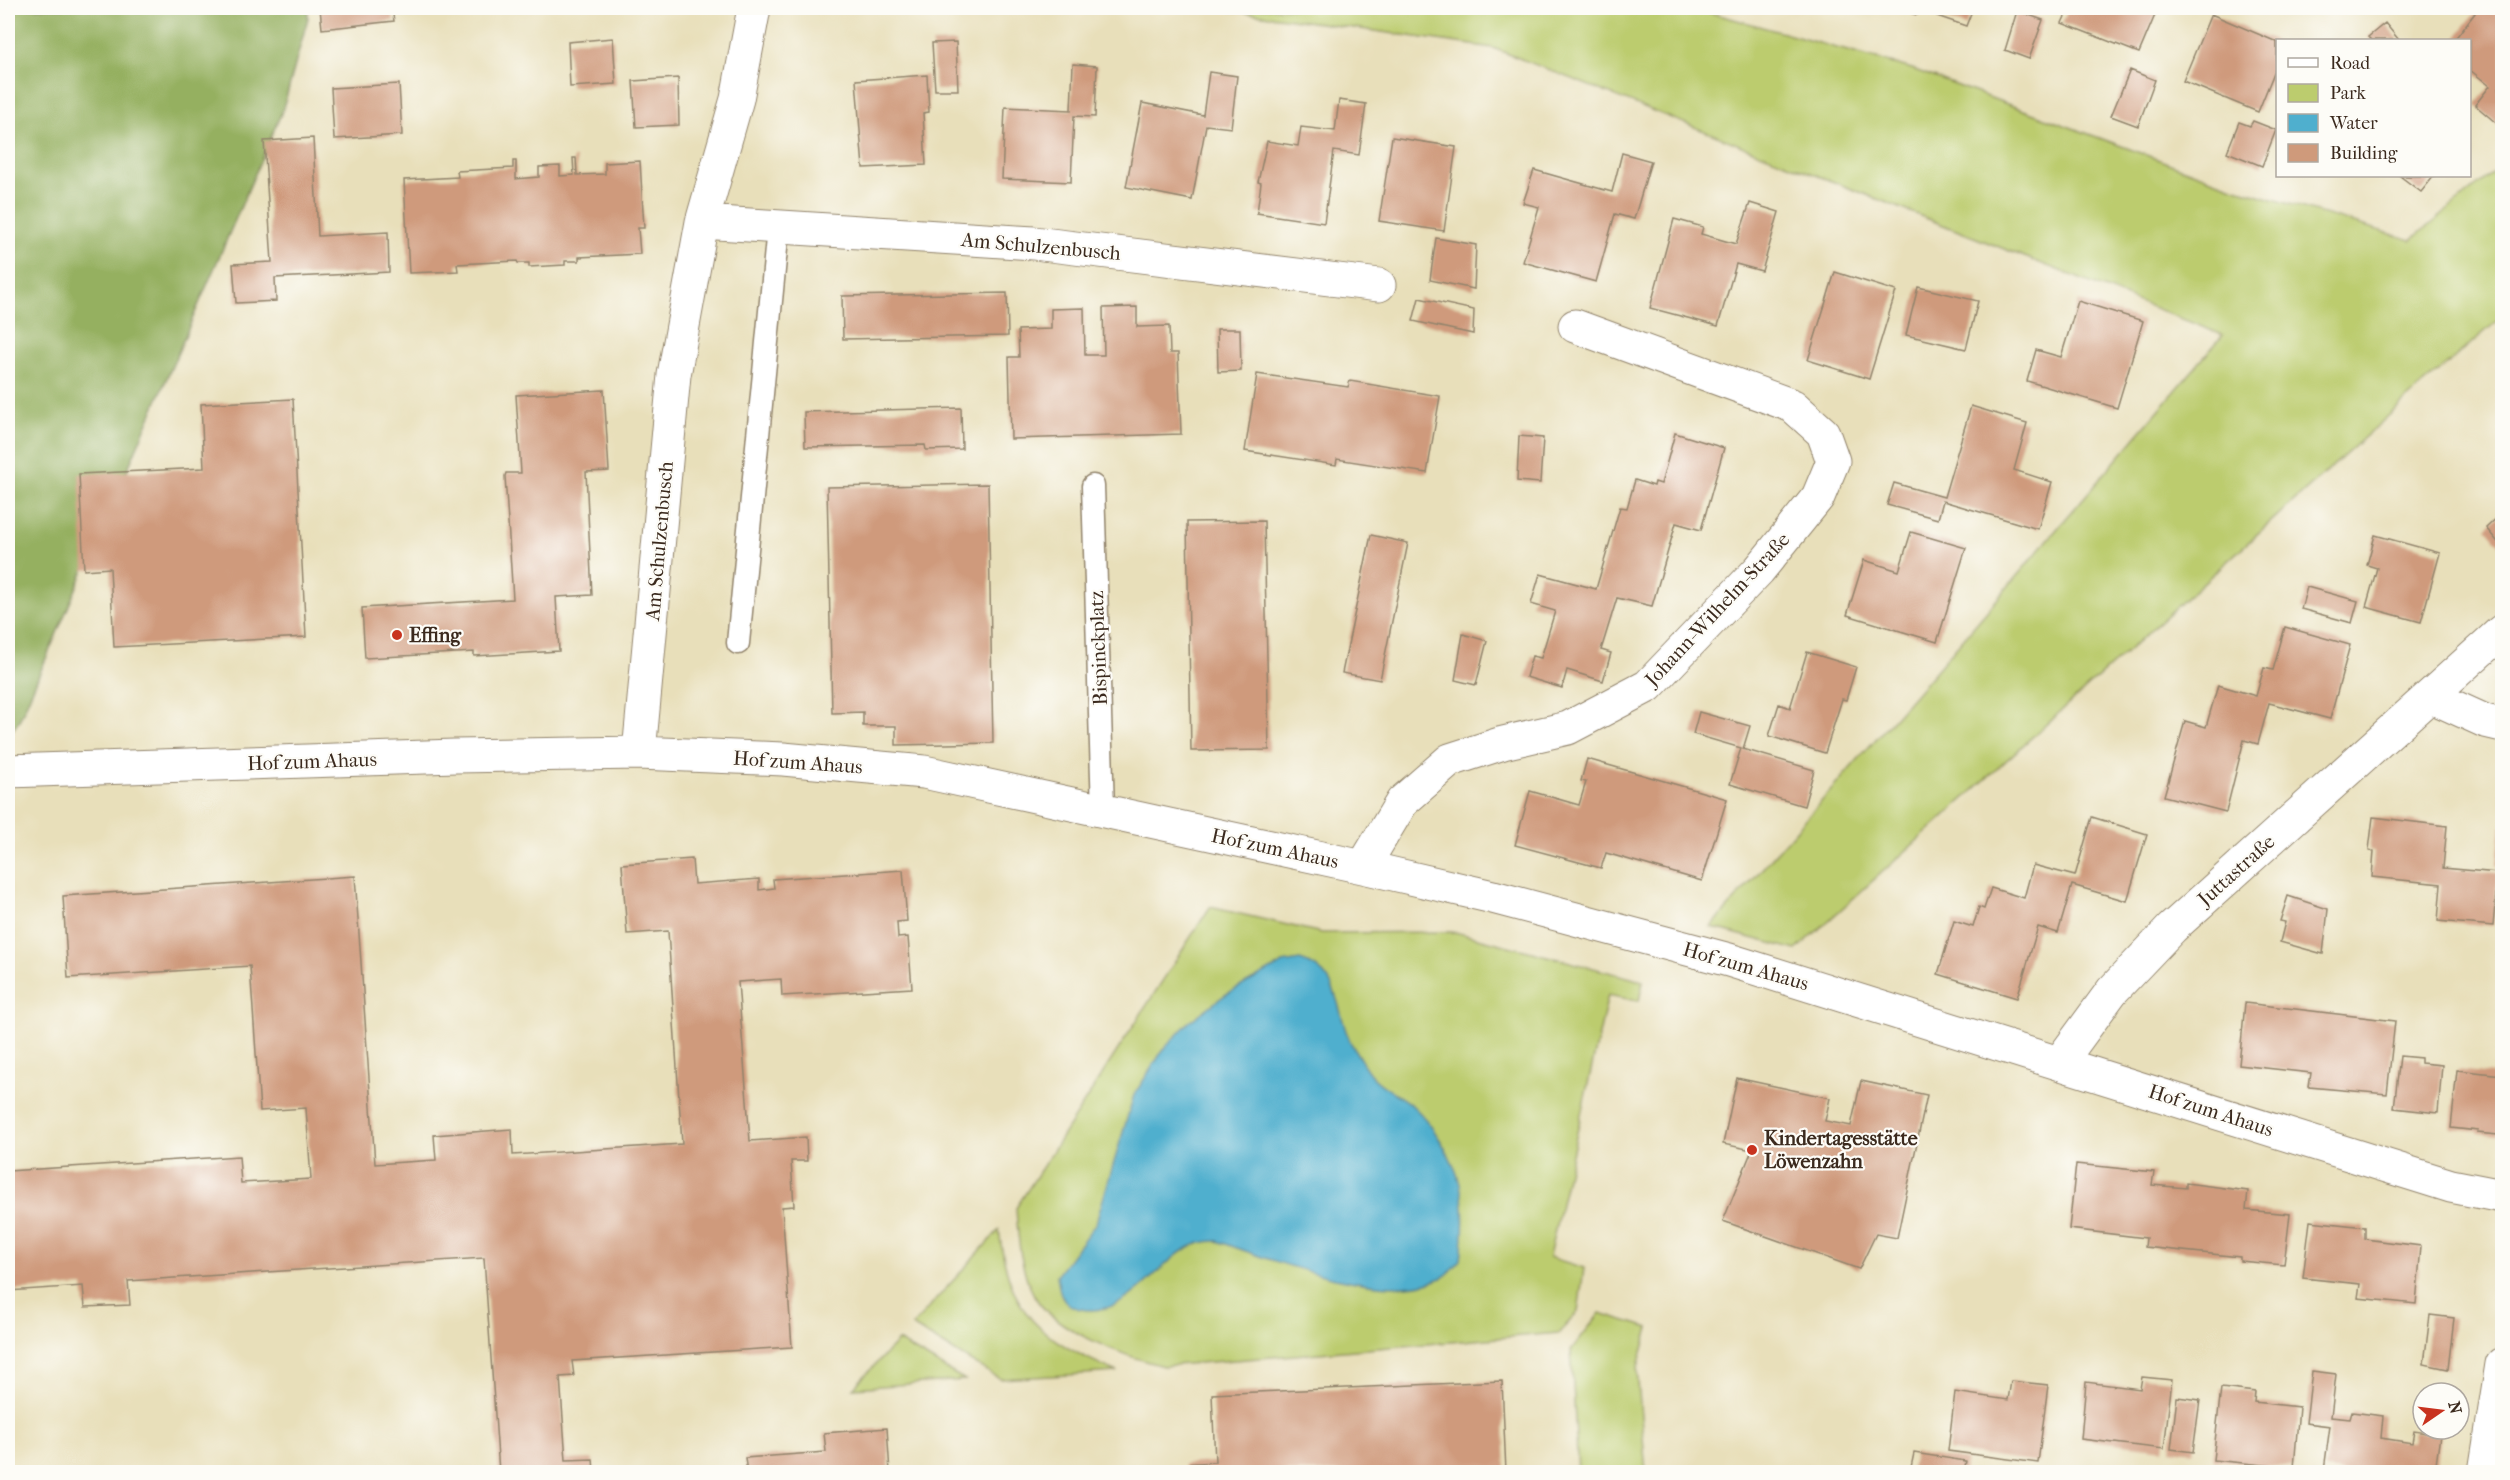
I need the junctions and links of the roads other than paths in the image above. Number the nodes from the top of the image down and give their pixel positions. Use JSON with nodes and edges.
{"nodes":[{"id":1,"x":754,"y":8,"type":"edge"},
{"id":2,"x":702,"y":222,"type":"junction"},
{"id":3,"x":778,"y":228,"type":"junction"},
{"id":4,"x":1379,"y":285,"type":"dead end"},
{"id":5,"x":1575,"y":326,"type":"dead end"},
{"id":6,"x":1093,"y":486,"type":"dead end"},
{"id":7,"x":2502,"y":631,"type":"edge"},
{"id":8,"x":738,"y":644,"type":"dead end"},
{"id":9,"x":2430,"y":696,"type":"junction"},
{"id":10,"x":2502,"y":725,"type":"edge"},
{"id":11,"x":639,"y":753,"type":"junction"},
{"id":12,"x":8,"y":771,"type":"edge"},
{"id":13,"x":1103,"y":810,"type":"junction"},
{"id":14,"x":1363,"y":867,"type":"junction"},
{"id":15,"x":2060,"y":1062,"type":"junction"},
{"id":16,"x":2502,"y":1196,"type":"edge"},
{"id":17,"x":2502,"y":1364,"type":"edge"},
{"id":18,"x":2485,"y":1473,"type":"edge"}],
"edges":[{"from":1,"to":2,"type":"street","name":"Am Schulzenbusch"},
{"from":2,"to":3,"type":"street","name":"Am Schulzenbusch"},
{"from":2,"to":11,"type":"street","name":"Am Schulzenbusch"},
{"from":3,"to":4,"type":"street","name":"Am Schulzenbusch"},
{"from":3,"to":8,"type":"lane"},
{"from":5,"to":14,"type":"street","name":"Johann-Wilhelm-Straße"},
{"from":6,"to":13,"type":"lane","name":"Bispinckplatz"},
{"from":7,"to":9,"type":"street","name":"Juttastraße"},
{"from":9,"to":10,"type":"street"},
{"from":9,"to":15,"type":"street","name":"Juttastraße"},
{"from":11,"to":12,"type":"street","name":"Hof zum Ahaus"},
{"from":11,"to":13,"type":"street","name":"Hof zum Ahaus"},
{"from":13,"to":14,"type":"street","name":"Hof zum Ahaus"},
{"from":14,"to":15,"type":"street","name":"Hof zum Ahaus"},
{"from":15,"to":16,"type":"street","name":"Hof zum Ahaus"},
{"from":17,"to":18,"type":"street"}]}
